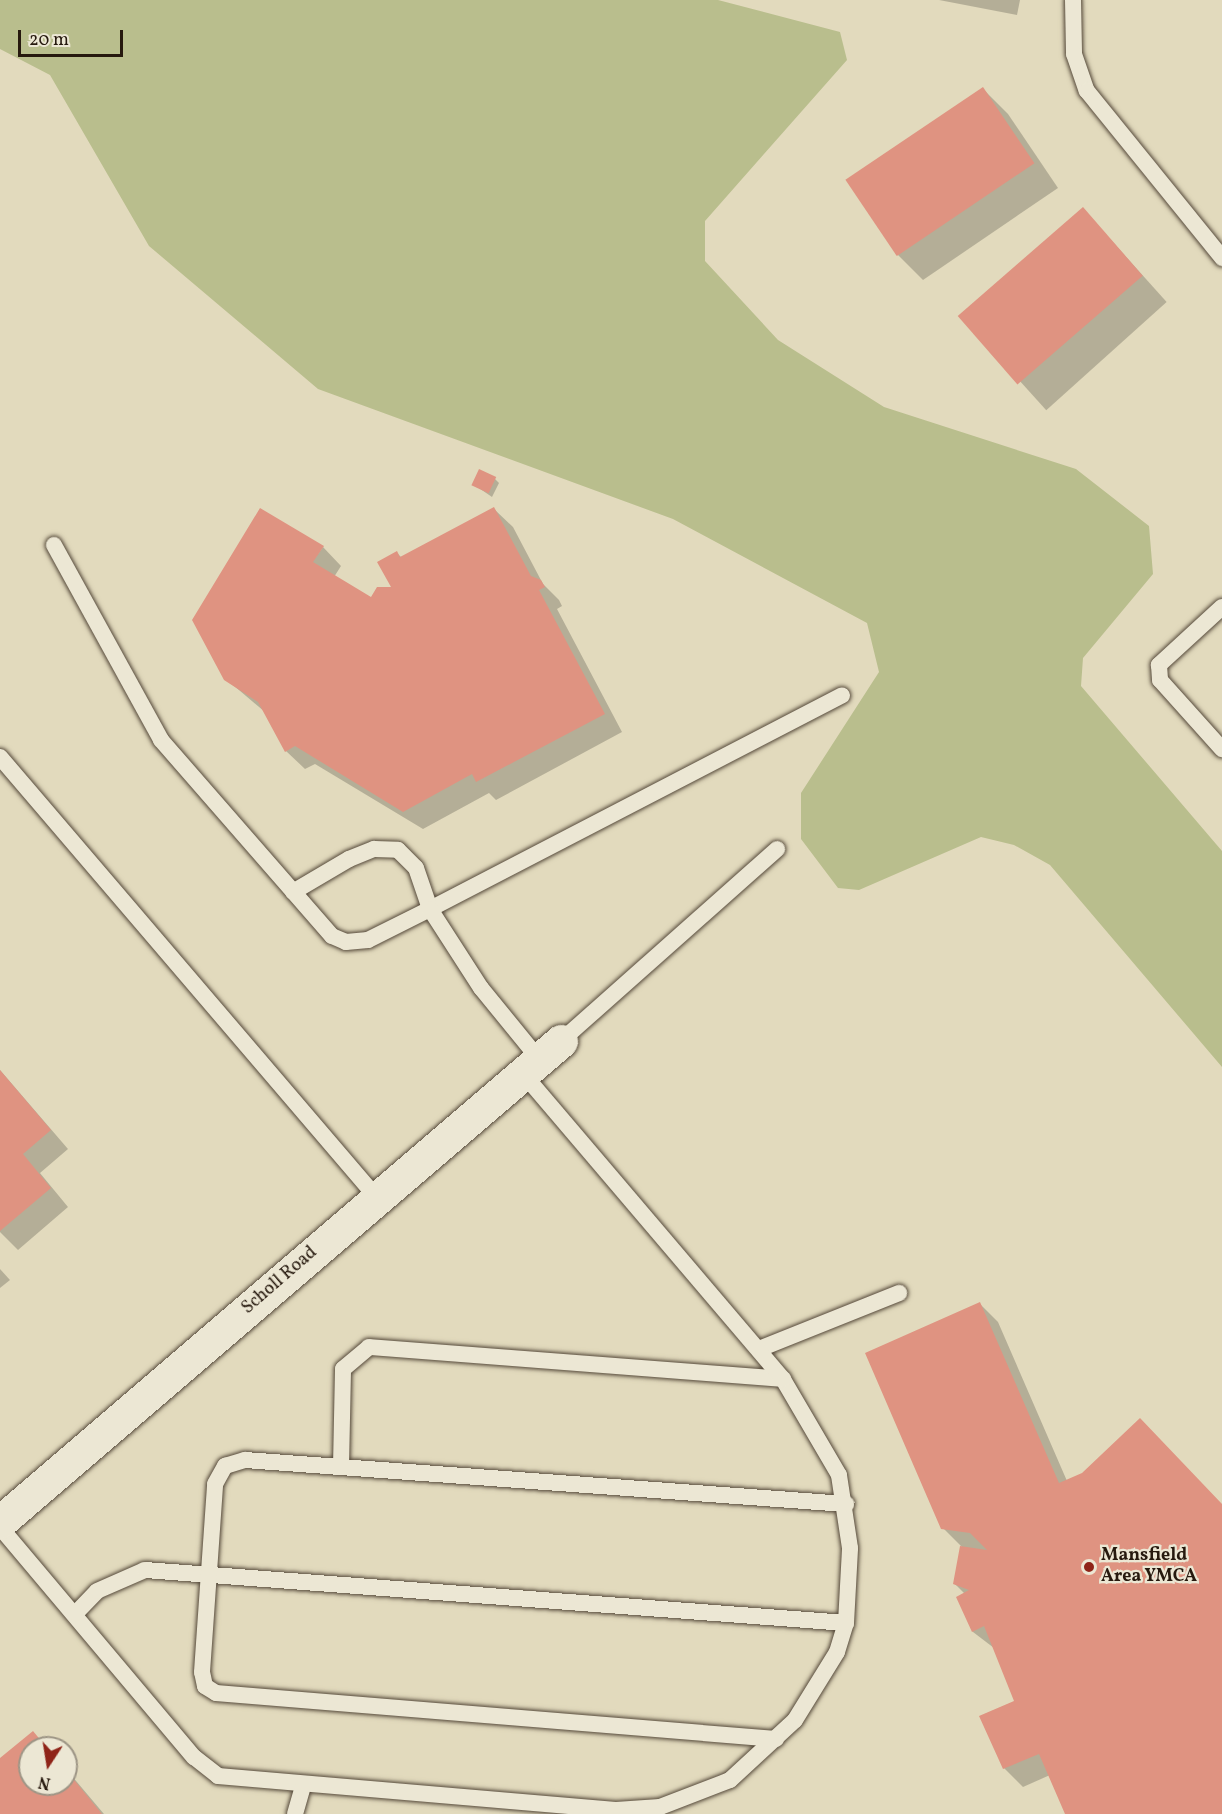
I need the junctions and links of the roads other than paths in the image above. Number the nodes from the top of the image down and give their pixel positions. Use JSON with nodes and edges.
{"nodes":[{"id":1,"x":1073,"y":0,"type":"edge"},
{"id":2,"x":1222,"y":258,"type":"edge"},
{"id":3,"x":54,"y":545,"type":"dead end"},
{"id":4,"x":1222,"y":607,"type":"edge"},
{"id":5,"x":842,"y":695,"type":"dead end"},
{"id":6,"x":1222,"y":749,"type":"edge"},
{"id":7,"x":0,"y":757,"type":"edge"},
{"id":8,"x":777,"y":849,"type":"dead end"},
{"id":9,"x":293,"y":892,"type":"junction"},
{"id":10,"x":430,"y":909,"type":"junction"},
{"id":11,"x":541,"y":1058,"type":"junction"},
{"id":12,"x":377,"y":1198,"type":"junction"},
{"id":13,"x":899,"y":1293,"type":"dead end"},
{"id":14,"x":759,"y":1349,"type":"junction"},
{"id":15,"x":783,"y":1378,"type":"junction"},
{"id":16,"x":341,"y":1466,"type":"junction"},
{"id":17,"x":846,"y":1504,"type":"junction"},
{"id":18,"x":0,"y":1522,"type":"edge"},
{"id":19,"x":0,"y":1527,"type":"edge"},
{"id":20,"x":210,"y":1574,"type":"junction"},
{"id":21,"x":76,"y":1613,"type":"junction"},
{"id":22,"x":846,"y":1623,"type":"junction"},
{"id":23,"x":776,"y":1739,"type":"junction"},
{"id":24,"x":303,"y":1786,"type":"junction"},
{"id":25,"x":598,"y":1812,"type":"edge"},
{"id":26,"x":295,"y":1814,"type":"edge"}],
"edges":[{"from":1,"to":2,"type":"lane"},
{"from":3,"to":9,"type":"lane"},
{"from":4,"to":6,"type":"lane"},
{"from":5,"to":10,"type":"lane"},
{"from":7,"to":12,"type":"lane"},
{"from":8,"to":11,"type":"lane"},
{"from":9,"to":10,"type":"lane"},
{"from":9,"to":10,"type":"lane"},
{"from":10,"to":11,"type":"lane"},
{"from":11,"to":12,"type":"street","name":"Scholl Road"},
{"from":11,"to":14,"type":"lane"},
{"from":12,"to":18,"type":"street","name":"Scholl Road"},
{"from":13,"to":14,"type":"lane"},
{"from":14,"to":15,"type":"lane"},
{"from":15,"to":16,"type":"lane"},
{"from":15,"to":17,"type":"lane"},
{"from":16,"to":17,"type":"lane"},
{"from":16,"to":20,"type":"lane"},
{"from":17,"to":22,"type":"lane"},
{"from":19,"to":21,"type":"lane"},
{"from":20,"to":21,"type":"lane"},
{"from":20,"to":22,"type":"lane"},
{"from":20,"to":23,"type":"lane"},
{"from":21,"to":24,"type":"lane"},
{"from":22,"to":23,"type":"lane"},
{"from":23,"to":25,"type":"lane"},
{"from":24,"to":25,"type":"lane"},
{"from":24,"to":26,"type":"lane"}]}
